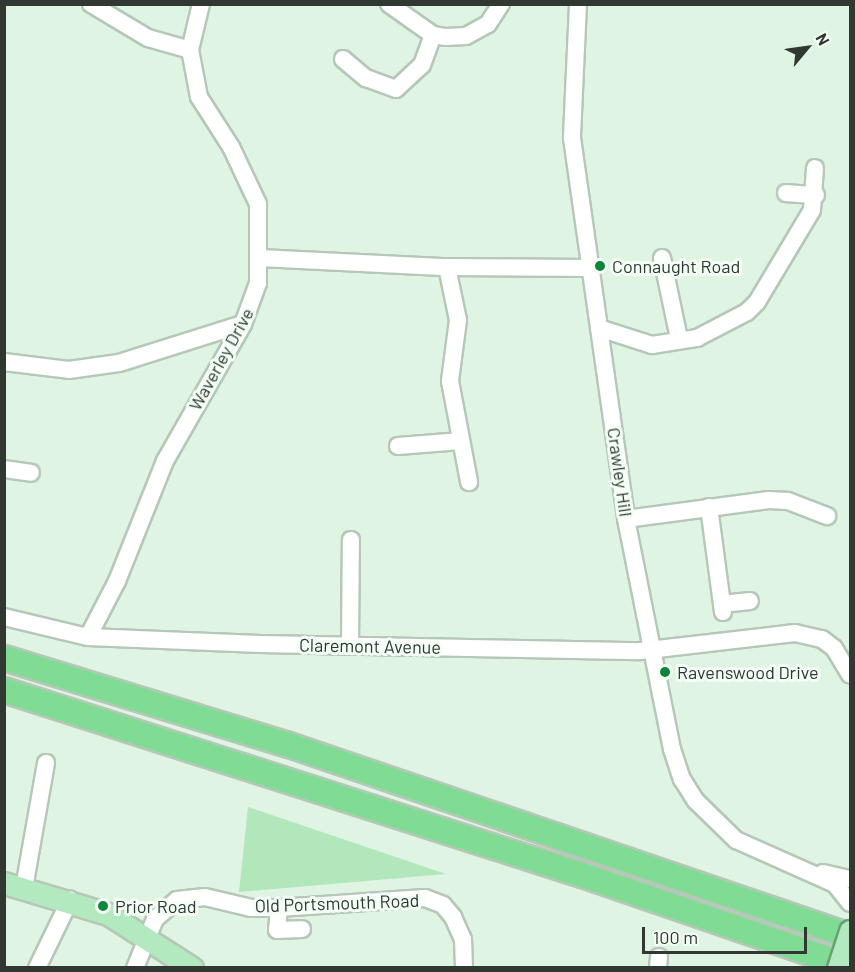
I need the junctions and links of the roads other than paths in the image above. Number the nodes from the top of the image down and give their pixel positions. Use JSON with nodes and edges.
{"nodes":[{"id":1,"x":91,"y":4,"type":"edge"},
{"id":2,"x":201,"y":4,"type":"edge"},
{"id":3,"x":389,"y":4,"type":"edge"},
{"id":4,"x":501,"y":4,"type":"edge"},
{"id":5,"x":578,"y":4,"type":"edge"},
{"id":6,"x":433,"y":35,"type":"junction"},
{"id":7,"x":190,"y":50,"type":"junction"},
{"id":8,"x":344,"y":59,"type":"dead end"},
{"id":9,"x":815,"y":168,"type":"dead end"},
{"id":10,"x":786,"y":193,"type":"dead end"},
{"id":11,"x":816,"y":195,"type":"junction"},
{"id":12,"x":260,"y":258,"type":"junction"},
{"id":13,"x":663,"y":258,"type":"dead end"},
{"id":14,"x":447,"y":267,"type":"junction"},
{"id":15,"x":591,"y":267,"type":"junction"},
{"id":16,"x":243,"y":324,"type":"junction"},
{"id":17,"x":599,"y":328,"type":"junction"},
{"id":18,"x":679,"y":339,"type":"junction"},
{"id":19,"x":4,"y":362,"type":"edge"},
{"id":20,"x":461,"y":441,"type":"junction"},
{"id":21,"x":398,"y":446,"type":"dead end"},
{"id":22,"x":4,"y":469,"type":"edge"},
{"id":23,"x":31,"y":473,"type":"dead end"},
{"id":24,"x":470,"y":482,"type":"dead end"},
{"id":25,"x":709,"y":507,"type":"junction"},
{"id":26,"x":827,"y":516,"type":"dead end"},
{"id":27,"x":626,"y":519,"type":"junction"},
{"id":28,"x":351,"y":540,"type":"dead end"},
{"id":29,"x":750,"y":601,"type":"dead end"},
{"id":30,"x":4,"y":617,"type":"edge"},
{"id":31,"x":88,"y":637,"type":"junction"},
{"id":32,"x":350,"y":645,"type":"junction"},
{"id":33,"x":651,"y":649,"type":"junction"},
{"id":34,"x":4,"y":658,"type":"edge"},
{"id":35,"x":850,"y":675,"type":"edge"},
{"id":36,"x":4,"y":690,"type":"edge"},
{"id":37,"x":46,"y":763,"type":"dead end"},
{"id":38,"x":805,"y":869,"type":"junction"},
{"id":39,"x":850,"y":879,"type":"edge"},
{"id":40,"x":14,"y":885,"type":"edge"},
{"id":41,"x":70,"y":900,"type":"junction"},
{"id":42,"x":850,"y":903,"type":"edge"},
{"id":43,"x":279,"y":908,"type":"junction"},
{"id":44,"x":302,"y":929,"type":"dead end"},
{"id":45,"x":850,"y":931,"type":"edge"},
{"id":46,"x":850,"y":936,"type":"edge"},
{"id":47,"x":148,"y":939,"type":"junction"},
{"id":48,"x":850,"y":967,"type":"edge"},
{"id":49,"x":37,"y":968,"type":"edge"},
{"id":50,"x":135,"y":968,"type":"edge"},
{"id":51,"x":192,"y":968,"type":"edge"},
{"id":52,"x":464,"y":968,"type":"edge"},
{"id":53,"x":838,"y":968,"type":"edge"}],
"edges":[{"from":1,"to":7,"type":"street"},
{"from":2,"to":7,"type":"street","name":"Waverley Drive"},
{"from":3,"to":6,"type":"street"},
{"from":4,"to":6,"type":"street"},
{"from":5,"to":15,"type":"street","name":"Crawley Hill"},
{"from":6,"to":8,"type":"street"},
{"from":7,"to":12,"type":"street","name":"Waverley Drive"},
{"from":9,"to":11,"type":"street"},
{"from":10,"to":11,"type":"street"},
{"from":11,"to":18,"type":"street"},
{"from":12,"to":14,"type":"street"},
{"from":12,"to":16,"type":"street","name":"Waverley Drive"},
{"from":13,"to":18,"type":"street"},
{"from":14,"to":15,"type":"street"},
{"from":14,"to":20,"type":"street"},
{"from":15,"to":17,"type":"street","name":"Crawley Hill"},
{"from":16,"to":19,"type":"street"},
{"from":16,"to":31,"type":"street","name":"Waverley Drive"},
{"from":17,"to":18,"type":"street"},
{"from":17,"to":27,"type":"street","name":"Crawley Hill"},
{"from":20,"to":21,"type":"street"},
{"from":20,"to":24,"type":"street"},
{"from":22,"to":23,"type":"street"},
{"from":25,"to":26,"type":"street"},
{"from":25,"to":27,"type":"street"},
{"from":25,"to":29,"type":"street"},
{"from":27,"to":33,"type":"street","name":"Crawley Hill"},
{"from":28,"to":32,"type":"street"},
{"from":30,"to":31,"type":"street","name":"Claremont Avenue"},
{"from":31,"to":32,"type":"street","name":"Claremont Avenue"},
{"from":32,"to":33,"type":"street","name":"Claremont Avenue"},
{"from":33,"to":35,"type":"street"},
{"from":33,"to":38,"type":"street","name":"Crawley Hill"},
{"from":34,"to":46,"type":"highway"},
{"from":36,"to":48,"type":"highway"},
{"from":37,"to":40,"type":"street"},
{"from":38,"to":39,"type":"street","name":"Crawley Hill"},
{"from":38,"to":42,"type":"street","name":"Crawley Hill"},
{"from":40,"to":41,"type":"main road"},
{"from":41,"to":47,"type":"main road"},
{"from":41,"to":49,"type":"street"},
{"from":43,"to":44,"type":"street"},
{"from":43,"to":47,"type":"street","name":"Old Portsmouth Road"},
{"from":43,"to":52,"type":"street","name":"Old Portsmouth Road"},
{"from":45,"to":53,"type":"main road","bridge":true},
{"from":47,"to":50,"type":"street","name":"Old Portsmouth Road"},
{"from":47,"to":51,"type":"main road"}]}
